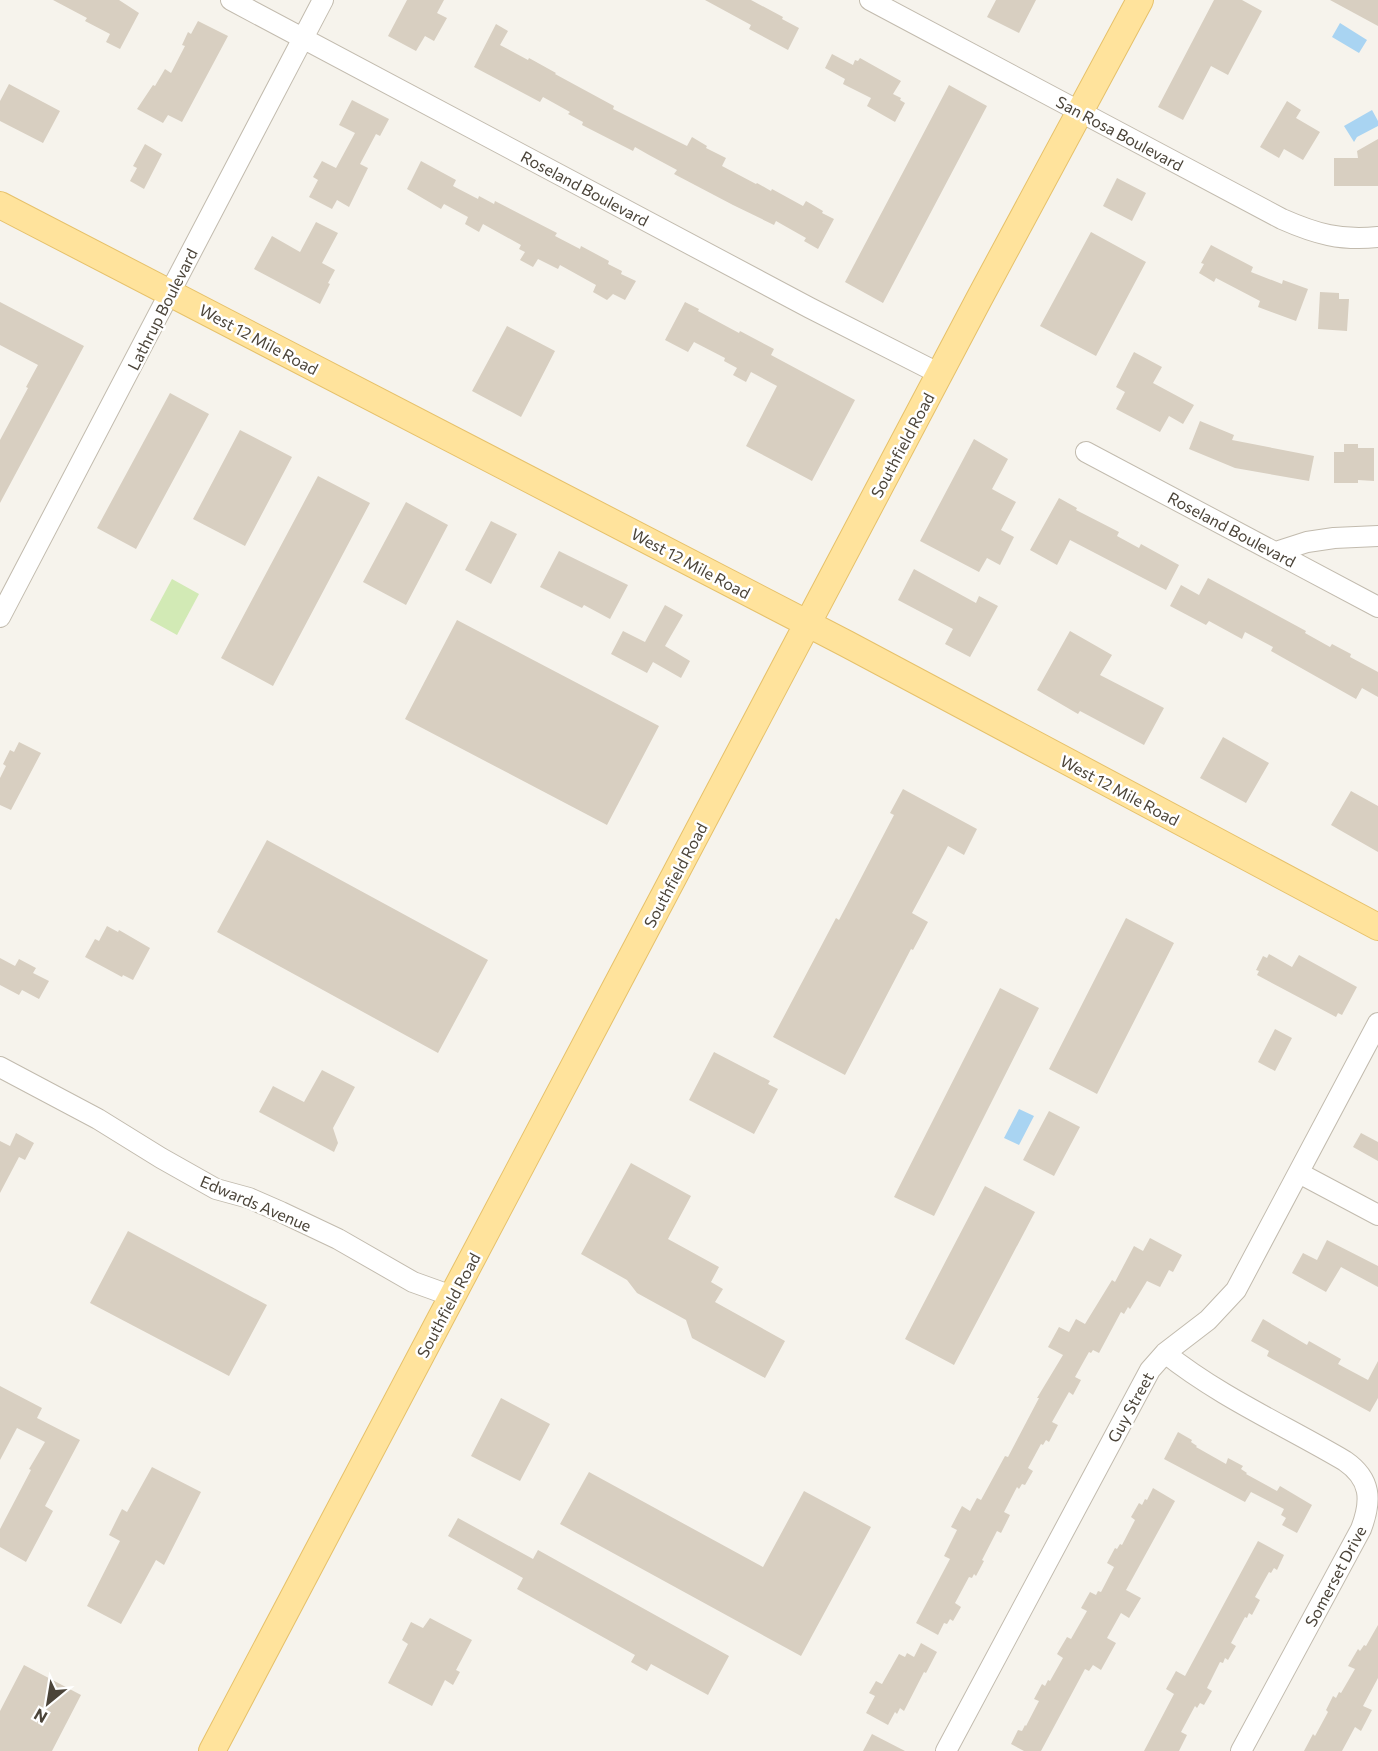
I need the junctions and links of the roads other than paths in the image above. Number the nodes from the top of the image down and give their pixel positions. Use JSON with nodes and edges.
{"nodes":[{"id":1,"x":231,"y":0,"type":"edge"},
{"id":2,"x":323,"y":0,"type":"edge"},
{"id":3,"x":870,"y":0,"type":"edge"},
{"id":4,"x":1140,"y":0,"type":"edge"},
{"id":5,"x":303,"y":39,"type":"junction"},
{"id":6,"x":1081,"y":111,"type":"junction"},
{"id":7,"x":0,"y":205,"type":"edge"},
{"id":8,"x":1378,"y":237,"type":"edge"},
{"id":9,"x":170,"y":292,"type":"junction"},
{"id":10,"x":940,"y":374,"type":"junction"},
{"id":11,"x":1086,"y":452,"type":"dead end"},
{"id":12,"x":1378,"y":536,"type":"edge"},
{"id":13,"x":1276,"y":552,"type":"junction"},
{"id":14,"x":1378,"y":607,"type":"edge"},
{"id":15,"x":0,"y":617,"type":"edge"},
{"id":16,"x":808,"y":624,"type":"junction"},
{"id":17,"x":1378,"y":927,"type":"edge"},
{"id":18,"x":1378,"y":1023,"type":"edge"},
{"id":19,"x":0,"y":1067,"type":"edge"},
{"id":20,"x":1299,"y":1173,"type":"junction"},
{"id":21,"x":1378,"y":1215,"type":"edge"},
{"id":22,"x":452,"y":1296,"type":"junction"},
{"id":23,"x":1165,"y":1353,"type":"junction"},
{"id":24,"x":212,"y":1751,"type":"edge"},
{"id":25,"x":946,"y":1751,"type":"edge"},
{"id":26,"x":1241,"y":1751,"type":"edge"}],
"edges":[{"from":1,"to":5,"type":"street","name":"Roseland Boulevard"},
{"from":2,"to":5,"type":"street","name":"Lathrup Boulevard"},
{"from":3,"to":6,"type":"street","name":"San Rosa Boulevard"},
{"from":4,"to":6,"type":"main road","name":"Southfield Road"},
{"from":5,"to":9,"type":"street","name":"Lathrup Boulevard"},
{"from":5,"to":10,"type":"street","name":"Roseland Boulevard"},
{"from":6,"to":8,"type":"street","name":"San Rosa Boulevard"},
{"from":6,"to":10,"type":"main road","name":"Southfield Road"},
{"from":7,"to":9,"type":"main road","name":"West 12 Mile Road"},
{"from":9,"to":15,"type":"street","name":"Lathrup Boulevard"},
{"from":9,"to":16,"type":"main road","name":"West 12 Mile Road"},
{"from":10,"to":16,"type":"main road","name":"Southfield Road"},
{"from":11,"to":13,"type":"street","name":"Roseland Boulevard"},
{"from":12,"to":13,"type":"street"},
{"from":13,"to":14,"type":"street","name":"Roseland Boulevard"},
{"from":16,"to":17,"type":"main road","name":"West 12 Mile Road"},
{"from":16,"to":22,"type":"main road","name":"Southfield Road"},
{"from":18,"to":20,"type":"street","name":"Guy Street"},
{"from":19,"to":22,"type":"street","name":"Edwards Avenue"},
{"from":20,"to":21,"type":"street"},
{"from":20,"to":23,"type":"street","name":"Guy Street"},
{"from":22,"to":24,"type":"main road","name":"Southfield Road"},
{"from":23,"to":25,"type":"street","name":"Guy Street"},
{"from":23,"to":26,"type":"street","name":"Somerset Drive"}]}
